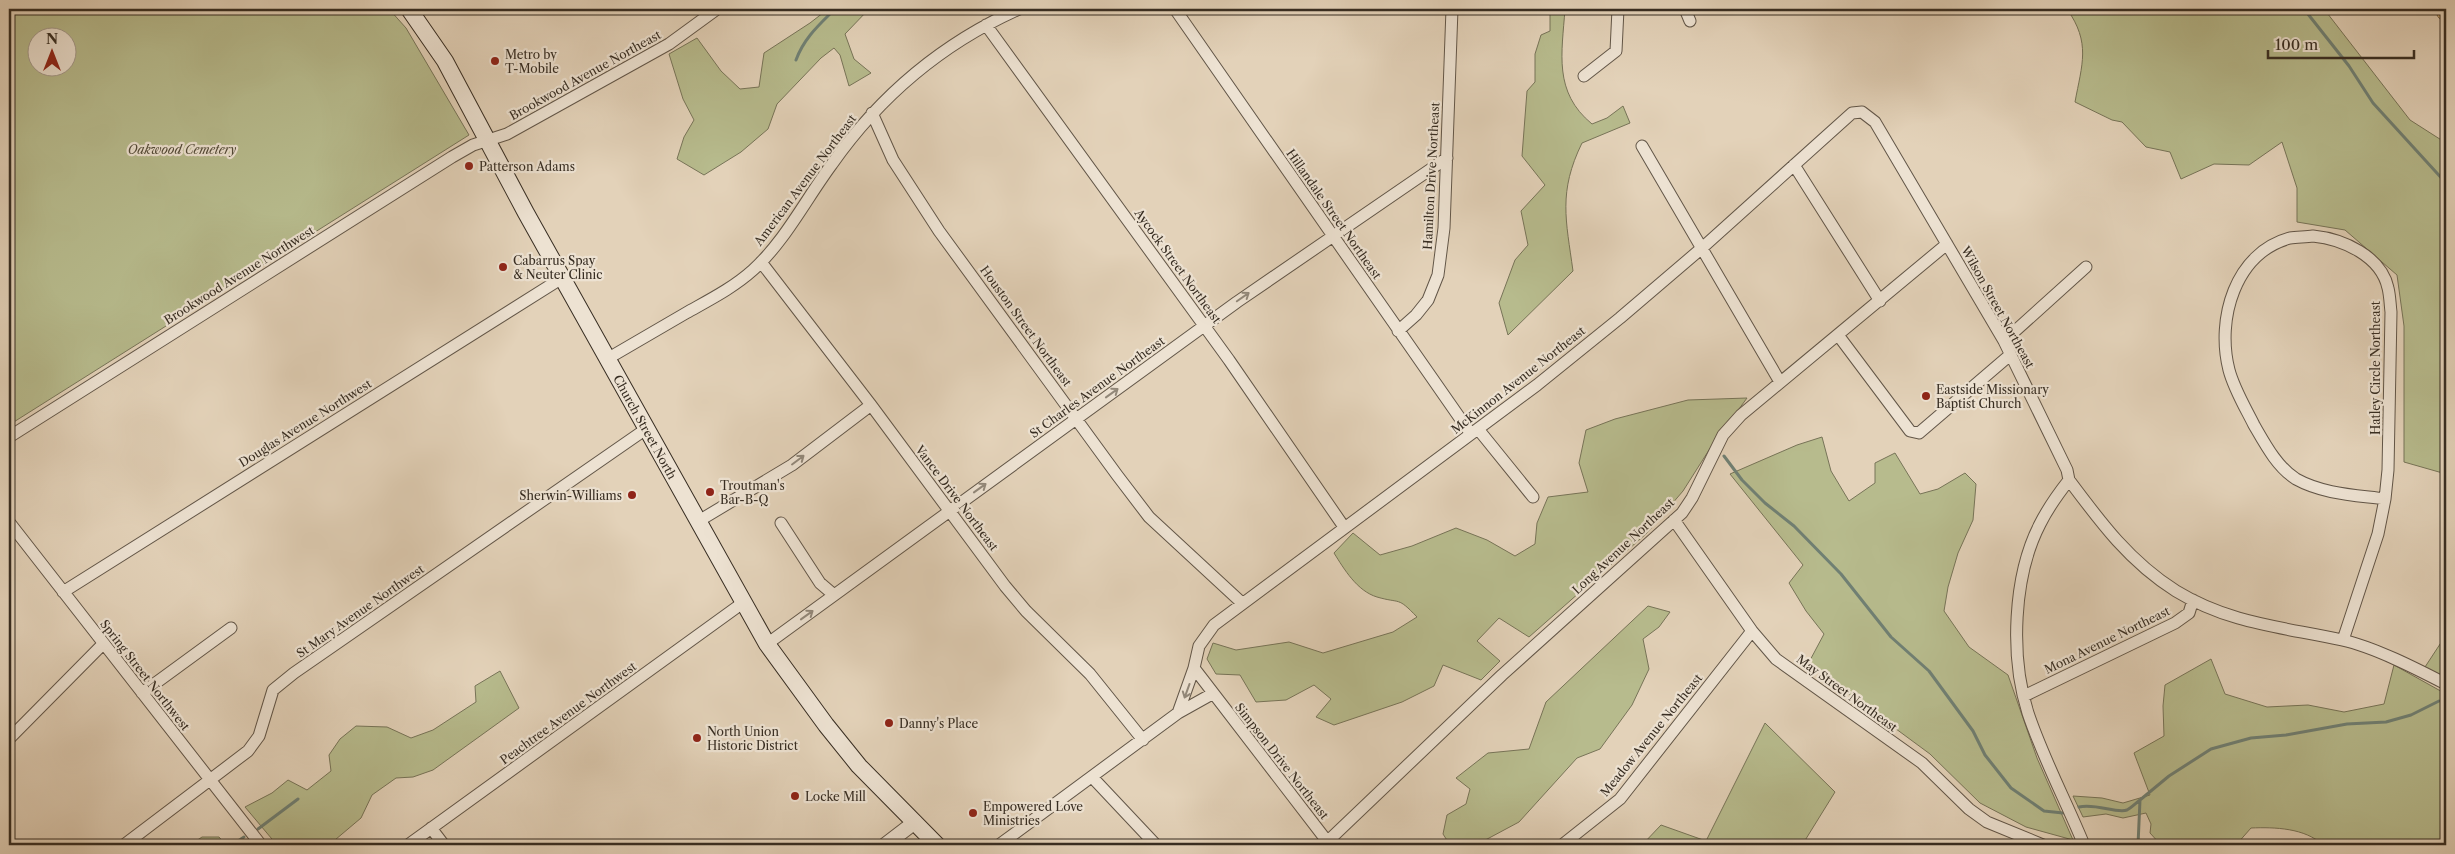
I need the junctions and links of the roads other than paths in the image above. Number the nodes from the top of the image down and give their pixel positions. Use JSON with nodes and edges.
{"nodes":[{"id":1,"x":409,"y":9,"type":"edge"},
{"id":2,"x":717,"y":9,"type":"edge"},
{"id":3,"x":1019,"y":9,"type":"edge"},
{"id":4,"x":1175,"y":9,"type":"edge"},
{"id":5,"x":1452,"y":9,"type":"edge"},
{"id":6,"x":1618,"y":9,"type":"edge"},
{"id":7,"x":1685,"y":9,"type":"edge"},
{"id":8,"x":2444,"y":9,"type":"edge"},
{"id":9,"x":2446,"y":12,"type":"edge"},
{"id":10,"x":1690,"y":21,"type":"dead end"},
{"id":11,"x":986,"y":25,"type":"junction"},
{"id":12,"x":1584,"y":76,"type":"dead end"},
{"id":13,"x":1862,"y":112,"type":"joint"},
{"id":14,"x":872,"y":113,"type":"junction"},
{"id":15,"x":487,"y":140,"type":"junction"},
{"id":16,"x":1642,"y":146,"type":"dead end"},
{"id":17,"x":1446,"y":158,"type":"junction"},
{"id":18,"x":1794,"y":165,"type":"junction"},
{"id":19,"x":1333,"y":236,"type":"junction"},
{"id":20,"x":1947,"y":244,"type":"junction"},
{"id":21,"x":1702,"y":248,"type":"junction"},
{"id":22,"x":761,"y":262,"type":"junction"},
{"id":23,"x":2086,"y":267,"type":"dead end"},
{"id":24,"x":562,"y":278,"type":"junction"},
{"id":25,"x":1880,"y":300,"type":"junction"},
{"id":26,"x":1204,"y":326,"type":"junction"},
{"id":27,"x":1398,"y":331,"type":"junction"},
{"id":28,"x":1838,"y":335,"type":"junction"},
{"id":29,"x":2004,"y":342,"type":"junction"},
{"id":30,"x":2010,"y":355,"type":"junction"},
{"id":31,"x":607,"y":359,"type":"junction"},
{"id":32,"x":1780,"y":382,"type":"junction"},
{"id":33,"x":871,"y":405,"type":"junction"},
{"id":34,"x":1076,"y":419,"type":"junction"},
{"id":35,"x":646,"y":429,"type":"junction"},
{"id":36,"x":1474,"y":432,"type":"junction"},
{"id":37,"x":9,"y":437,"type":"edge"},
{"id":38,"x":2069,"y":480,"type":"junction"},
{"id":39,"x":1533,"y":497,"type":"dead end"},
{"id":40,"x":2385,"y":499,"type":"junction"},
{"id":41,"x":950,"y":511,"type":"junction"},
{"id":42,"x":1674,"y":520,"type":"junction"},
{"id":43,"x":9,"y":522,"type":"edge"},
{"id":44,"x":697,"y":522,"type":"junction"},
{"id":45,"x":781,"y":523,"type":"dead end"},
{"id":46,"x":1344,"y":527,"type":"junction"},
{"id":47,"x":63,"y":592,"type":"junction"},
{"id":48,"x":834,"y":595,"type":"junction"},
{"id":49,"x":2193,"y":600,"type":"junction"},
{"id":50,"x":744,"y":602,"type":"junction"},
{"id":51,"x":1242,"y":603,"type":"junction"},
{"id":52,"x":231,"y":628,"type":"dead end"},
{"id":53,"x":1752,"y":631,"type":"junction"},
{"id":54,"x":2342,"y":640,"type":"junction"},
{"id":55,"x":103,"y":644,"type":"junction"},
{"id":56,"x":767,"y":644,"type":"junction"},
{"id":57,"x":1194,"y":668,"type":"junction"},
{"id":58,"x":2446,"y":684,"type":"edge"},
{"id":59,"x":142,"y":693,"type":"junction"},
{"id":60,"x":1212,"y":694,"type":"junction"},
{"id":61,"x":2024,"y":696,"type":"junction"},
{"id":62,"x":1178,"y":713,"type":"junction"},
{"id":63,"x":9,"y":739,"type":"edge"},
{"id":64,"x":1143,"y":740,"type":"junction"},
{"id":65,"x":1092,"y":777,"type":"junction"},
{"id":66,"x":210,"y":780,"type":"junction"},
{"id":67,"x":915,"y":822,"type":"junction"},
{"id":68,"x":431,"y":828,"type":"junction"},
{"id":69,"x":1329,"y":844,"type":"edge"},
{"id":70,"x":124,"y":845,"type":"edge"},
{"id":71,"x":261,"y":845,"type":"edge"},
{"id":72,"x":408,"y":845,"type":"edge"},
{"id":73,"x":444,"y":845,"type":"edge"},
{"id":74,"x":885,"y":845,"type":"edge"},
{"id":75,"x":937,"y":845,"type":"edge"},
{"id":76,"x":999,"y":845,"type":"edge"},
{"id":77,"x":1156,"y":845,"type":"edge"},
{"id":78,"x":1562,"y":845,"type":"edge"},
{"id":79,"x":2043,"y":845,"type":"edge"},
{"id":80,"x":2084,"y":845,"type":"edge"}],
"edges":[{"from":1,"to":15,"type":"main road","name":"Church Street North"},
{"from":2,"to":15,"type":"street","name":"Brookwood Avenue Northeast"},
{"from":3,"to":11,"type":"street","name":"American Avenue Northeast"},
{"from":4,"to":19,"type":"street","name":"Hillandale Street Northeast"},
{"from":5,"to":17,"type":"street","name":"Hamilton Drive Northeast"},
{"from":6,"to":12,"type":"street"},
{"from":7,"to":10,"type":"street"},
{"from":8,"to":9,"type":"main road"},
{"from":11,"to":14,"type":"street","name":"American Avenue Northeast"},
{"from":11,"to":26,"type":"street","name":"Aycock Street Northeast"},
{"from":13,"to":18,"type":"street","name":"McKinnon Avenue Northeast"},
{"from":13,"to":20,"type":"street","name":"Wilson Street Northeast"},
{"from":14,"to":22,"type":"street","name":"American Avenue Northeast"},
{"from":14,"to":34,"type":"street","name":"Houston Street Northeast"},
{"from":15,"to":24,"type":"main road","name":"Church Street North"},
{"from":15,"to":37,"type":"street","name":"Brookwood Avenue Northwest"},
{"from":16,"to":21,"type":"street"},
{"from":17,"to":19,"type":"street","name":"St Charles Avenue Northeast"},
{"from":17,"to":27,"type":"street","name":"Hamilton Drive Northeast"},
{"from":18,"to":21,"type":"street","name":"McKinnon Avenue Northeast"},
{"from":18,"to":25,"type":"street"},
{"from":26,"to":19,"type":"street","name":"St Charles Avenue Northeast","one_way":true},
{"from":19,"to":27,"type":"street","name":"Hillandale Street Northeast"},
{"from":20,"to":25,"type":"street","name":"Long Avenue Northeast"},
{"from":20,"to":29,"type":"street","name":"Wilson Street Northeast"},
{"from":21,"to":32,"type":"street"},
{"from":21,"to":36,"type":"street","name":"McKinnon Avenue Northeast"},
{"from":22,"to":31,"type":"street","name":"American Avenue Northeast"},
{"from":22,"to":33,"type":"street","name":"Vance Drive Northeast"},
{"from":23,"to":29,"type":"street"},
{"from":24,"to":31,"type":"main road","name":"Church Street North"},
{"from":24,"to":47,"type":"street","name":"Douglas Avenue Northwest"},
{"from":25,"to":28,"type":"street","name":"Long Avenue Northeast"},
{"from":34,"to":26,"type":"street","name":"St Charles Avenue Northeast","one_way":true},
{"from":26,"to":46,"type":"street","name":"Aycock Street Northeast"},
{"from":27,"to":36,"type":"street","name":"Hillandale Street Northeast"},
{"from":28,"to":30,"type":"street"},
{"from":28,"to":32,"type":"street","name":"Long Avenue Northeast"},
{"from":29,"to":30,"type":"street","name":"Wilson Street Northeast"},
{"from":30,"to":38,"type":"street","name":"Wilson Street Northeast"},
{"from":31,"to":35,"type":"main road","name":"Church Street North"},
{"from":32,"to":42,"type":"street","name":"Long Avenue Northeast"},
{"from":33,"to":41,"type":"street","name":"Vance Drive Northeast"},
{"from":44,"to":33,"type":"street","one_way":true},
{"from":41,"to":34,"type":"street","name":"St Charles Avenue Northeast","one_way":true},
{"from":34,"to":51,"type":"street","name":"Houston Street Northeast"},
{"from":35,"to":44,"type":"main road","name":"Church Street North"},
{"from":35,"to":66,"type":"street","name":"St Mary Avenue Northwest"},
{"from":36,"to":39,"type":"street","name":"Hillandale Street Northeast"},
{"from":36,"to":46,"type":"street","name":"McKinnon Avenue Northeast"},
{"from":38,"to":49,"type":"street","name":"Wilson Street Northeast"},
{"from":38,"to":61,"type":"street"},
{"from":40,"to":40,"type":"street","name":"Hatley Circle Northeast"},
{"from":40,"to":54,"type":"street","name":"Hatley Circle Northeast"},
{"from":41,"to":48,"type":"street","name":"St Charles Avenue Northeast"},
{"from":41,"to":64,"type":"street","name":"Vance Drive Northeast"},
{"from":42,"to":53,"type":"street","name":"May Street Northeast"},
{"from":42,"to":69,"type":"street","name":"Long Avenue Northeast"},
{"from":43,"to":47,"type":"street","name":"Spring Street Northwest"},
{"from":44,"to":50,"type":"main road","name":"Church Street North"},
{"from":45,"to":48,"type":"street"},
{"from":46,"to":51,"type":"street","name":"McKinnon Avenue Northeast"},
{"from":47,"to":55,"type":"street","name":"Spring Street Northwest"},
{"from":56,"to":48,"type":"street","name":"St Charles Avenue Northeast","one_way":true},
{"from":49,"to":54,"type":"street","name":"Wilson Street Northeast"},
{"from":49,"to":61,"type":"street","name":"Mona Avenue Northeast"},
{"from":50,"to":56,"type":"main road","name":"Church Street North"},
{"from":50,"to":68,"type":"street","name":"Peachtree Avenue Northwest"},
{"from":51,"to":57,"type":"street","name":"McKinnon Avenue Northeast"},
{"from":52,"to":59,"type":"street"},
{"from":53,"to":78,"type":"street","name":"Meadow Avenue Northeast"},
{"from":53,"to":79,"type":"street","name":"May Street Northeast"},
{"from":54,"to":58,"type":"street","name":"Wilson Street Northeast"},
{"from":55,"to":59,"type":"street","name":"Spring Street Northwest"},
{"from":55,"to":63,"type":"street"},
{"from":56,"to":67,"type":"main road","name":"Church Street North"},
{"from":57,"to":60,"type":"street"},
{"from":57,"to":62,"type":"street","name":"McKinnon Avenue Northeast","one_way":true},
{"from":59,"to":66,"type":"street","name":"Spring Street Northwest"},
{"from":60,"to":62,"type":"street"},
{"from":60,"to":69,"type":"street","name":"Simpson Drive Northeast"},
{"from":61,"to":80,"type":"street"},
{"from":62,"to":64,"type":"street"},
{"from":64,"to":65,"type":"street"},
{"from":65,"to":76,"type":"street"},
{"from":65,"to":77,"type":"street"},
{"from":66,"to":70,"type":"street","name":"St Mary Avenue Northwest"},
{"from":66,"to":71,"type":"street","name":"Spring Street Northwest"},
{"from":67,"to":74,"type":"street"},
{"from":67,"to":75,"type":"main road","name":"Church Street North"},
{"from":68,"to":72,"type":"street","name":"Peachtree Avenue Northwest"},
{"from":68,"to":73,"type":"street"}]}
